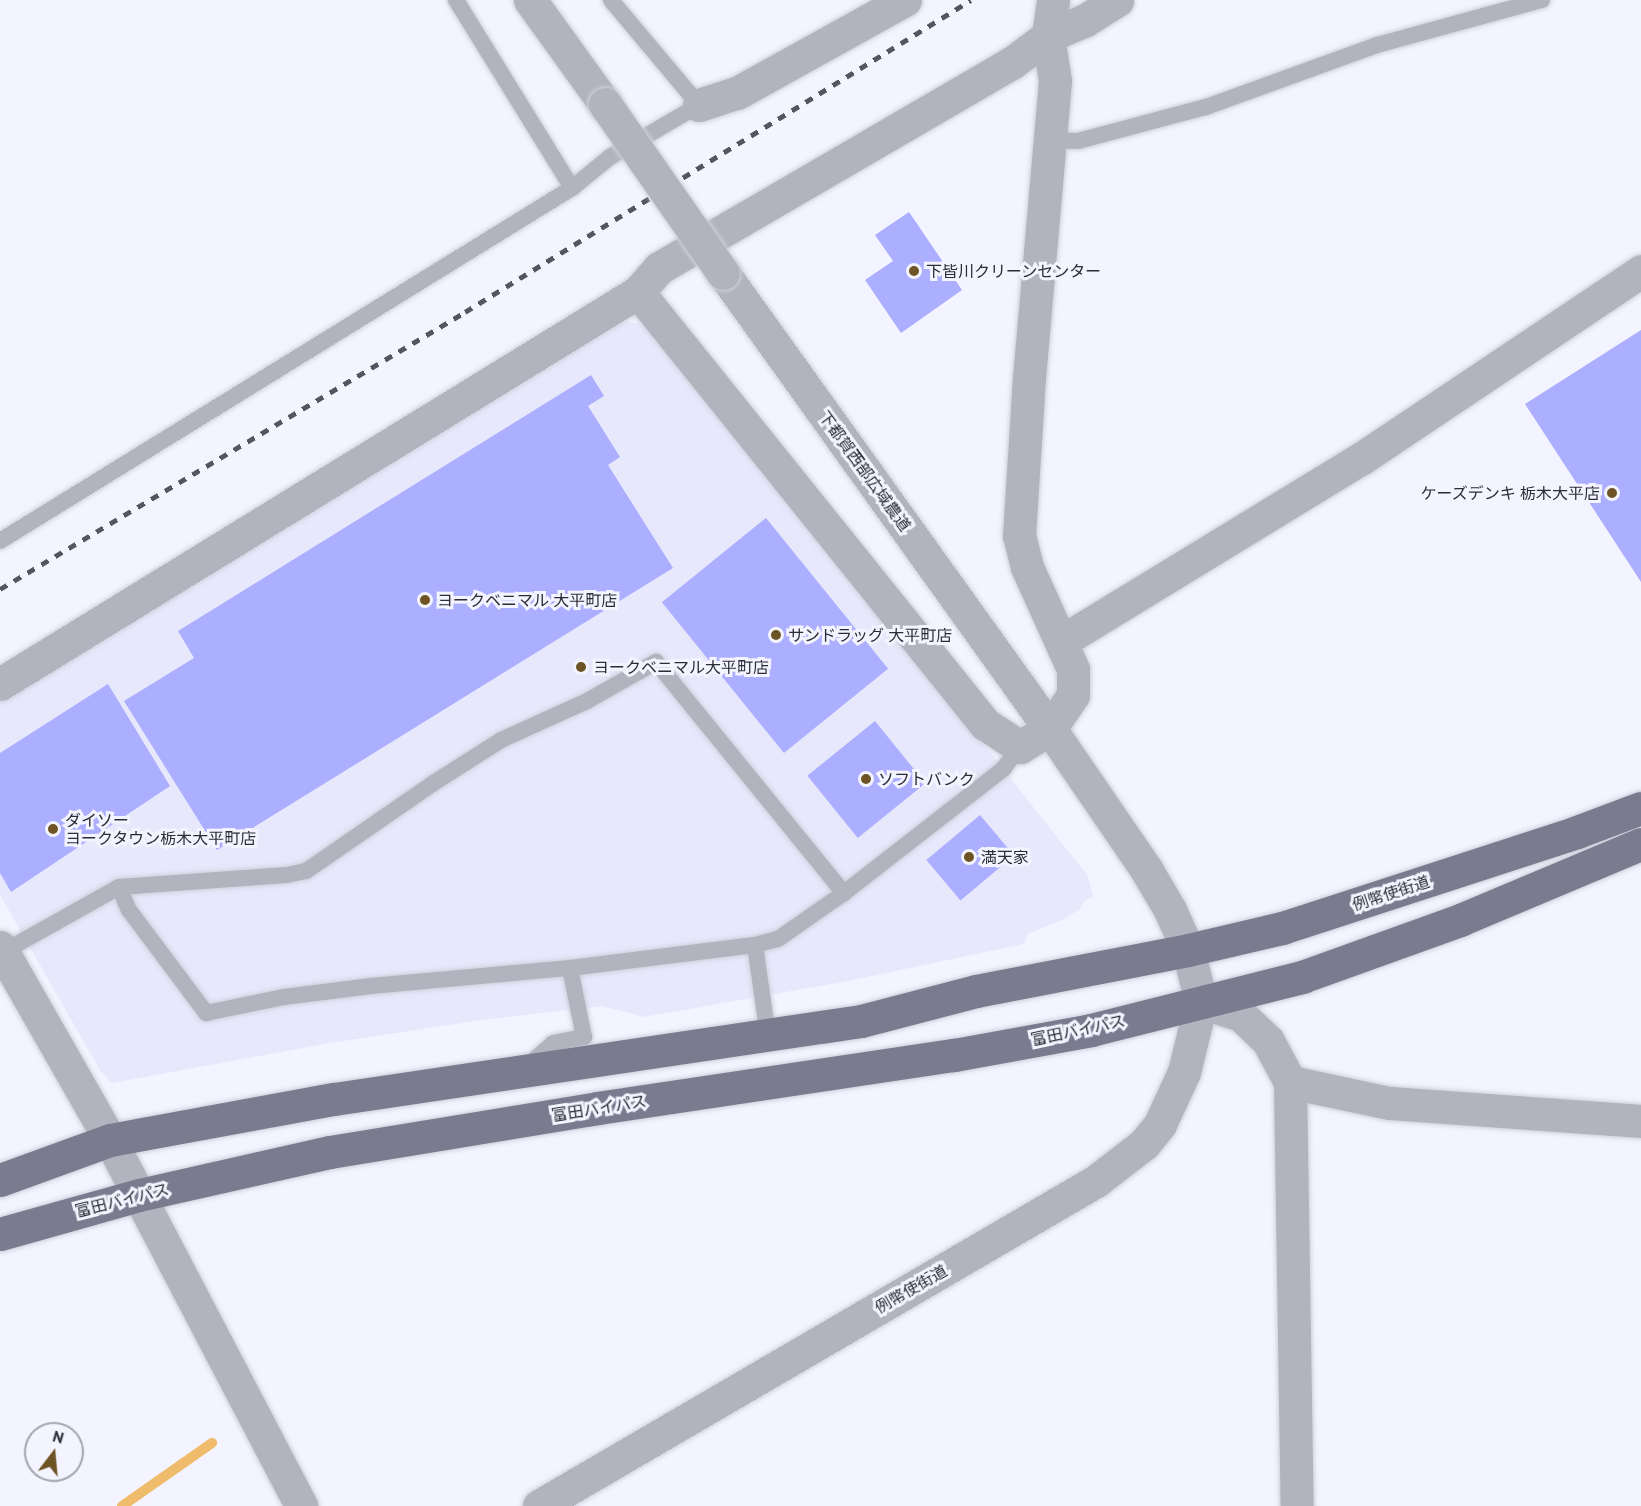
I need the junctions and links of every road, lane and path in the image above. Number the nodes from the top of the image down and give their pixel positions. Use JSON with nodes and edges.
{"nodes":[{"id":1,"x":456,"y":0,"type":"edge"},
{"id":2,"x":530,"y":0,"type":"edge"},
{"id":3,"x":611,"y":0,"type":"edge"},
{"id":4,"x":905,"y":0,"type":"edge"},
{"id":5,"x":1053,"y":0,"type":"edge"},
{"id":6,"x":1117,"y":0,"type":"edge"},
{"id":7,"x":1542,"y":0,"type":"edge"},
{"id":8,"x":1048,"y":36,"type":"junction"},
{"id":9,"x":699,"y":105,"type":"junction"},
{"id":10,"x":1048,"y":140,"type":"junction"},
{"id":11,"x":572,"y":188,"type":"junction"},
{"id":12,"x":1641,"y":271,"type":"edge"},
{"id":13,"x":638,"y":292,"type":"junction"},
{"id":14,"x":0,"y":541,"type":"edge"},
{"id":15,"x":1062,"y":641,"type":"junction"},
{"id":16,"x":0,"y":684,"type":"edge"},
{"id":17,"x":1050,"y":729,"type":"junction"},
{"id":18,"x":1020,"y":747,"type":"junction"},
{"id":19,"x":1641,"y":808,"type":"edge"},
{"id":20,"x":1641,"y":844,"type":"edge"},
{"id":21,"x":119,"y":887,"type":"junction"},
{"id":22,"x":844,"y":893,"type":"junction"},
{"id":23,"x":755,"y":945,"type":"junction"},
{"id":24,"x":1,"y":950,"type":"edge"},
{"id":25,"x":1188,"y":950,"type":"junction"},
{"id":26,"x":570,"y":968,"type":"junction"},
{"id":27,"x":1201,"y":1002,"type":"junction"},
{"id":28,"x":768,"y":1036,"type":"junction"},
{"id":29,"x":521,"y":1071,"type":"junction"},
{"id":30,"x":1290,"y":1082,"type":"junction"},
{"id":31,"x":1641,"y":1121,"type":"edge"},
{"id":32,"x":110,"y":1140,"type":"junction"},
{"id":33,"x":0,"y":1180,"type":"edge"},
{"id":34,"x":139,"y":1195,"type":"junction"},
{"id":35,"x":0,"y":1234,"type":"edge"},
{"id":36,"x":302,"y":1506,"type":"edge"},
{"id":37,"x":539,"y":1506,"type":"edge"},
{"id":38,"x":1297,"y":1506,"type":"edge"}],
"edges":[{"from":1,"to":11,"type":"lane"},
{"from":2,"to":17,"type":"street","name":"下都賀西部広域農道","bridge":true},
{"from":3,"to":9,"type":"lane"},
{"from":4,"to":9,"type":"street"},
{"from":5,"to":8,"type":"street"},
{"from":6,"to":8,"type":"street"},
{"from":7,"to":10,"type":"lane"},
{"from":8,"to":10,"type":"street"},
{"from":8,"to":13,"type":"street"},
{"from":9,"to":11,"type":"lane"},
{"from":10,"to":15,"type":"street"},
{"from":11,"to":14,"type":"lane"},
{"from":12,"to":15,"type":"street"},
{"from":13,"to":16,"type":"street"},
{"from":13,"to":18,"type":"street"},
{"from":15,"to":17,"type":"street"},
{"from":17,"to":18,"type":"street"},
{"from":17,"to":25,"type":"street","name":"下都賀西部広域農道"},
{"from":18,"to":22,"type":"lane"},
{"from":19,"to":25,"type":"main road","name":"例幣使街道"},
{"from":20,"to":27,"type":"main road"},
{"from":21,"to":22,"type":"lane"},
{"from":21,"to":24,"type":"lane"},
{"from":21,"to":26,"type":"lane"},
{"from":22,"to":23,"type":"lane"},
{"from":23,"to":26,"type":"lane"},
{"from":23,"to":28,"type":"lane"},
{"from":24,"to":32,"type":"street"},
{"from":25,"to":27,"type":"street","name":"例幣使街道"},
{"from":25,"to":28,"type":"main road"},
{"from":26,"to":29,"type":"lane"},
{"from":27,"to":30,"type":"street"},
{"from":27,"to":34,"type":"main road","name":"富田バイパス"},
{"from":27,"to":37,"type":"street","name":"例幣使街道"},
{"from":28,"to":29,"type":"main road"},
{"from":29,"to":32,"type":"main road"},
{"from":30,"to":31,"type":"street"},
{"from":30,"to":38,"type":"street"},
{"from":32,"to":33,"type":"main road"},
{"from":32,"to":34,"type":"street"},
{"from":34,"to":35,"type":"main road","name":"富田バイパス"},
{"from":34,"to":36,"type":"street"}]}
